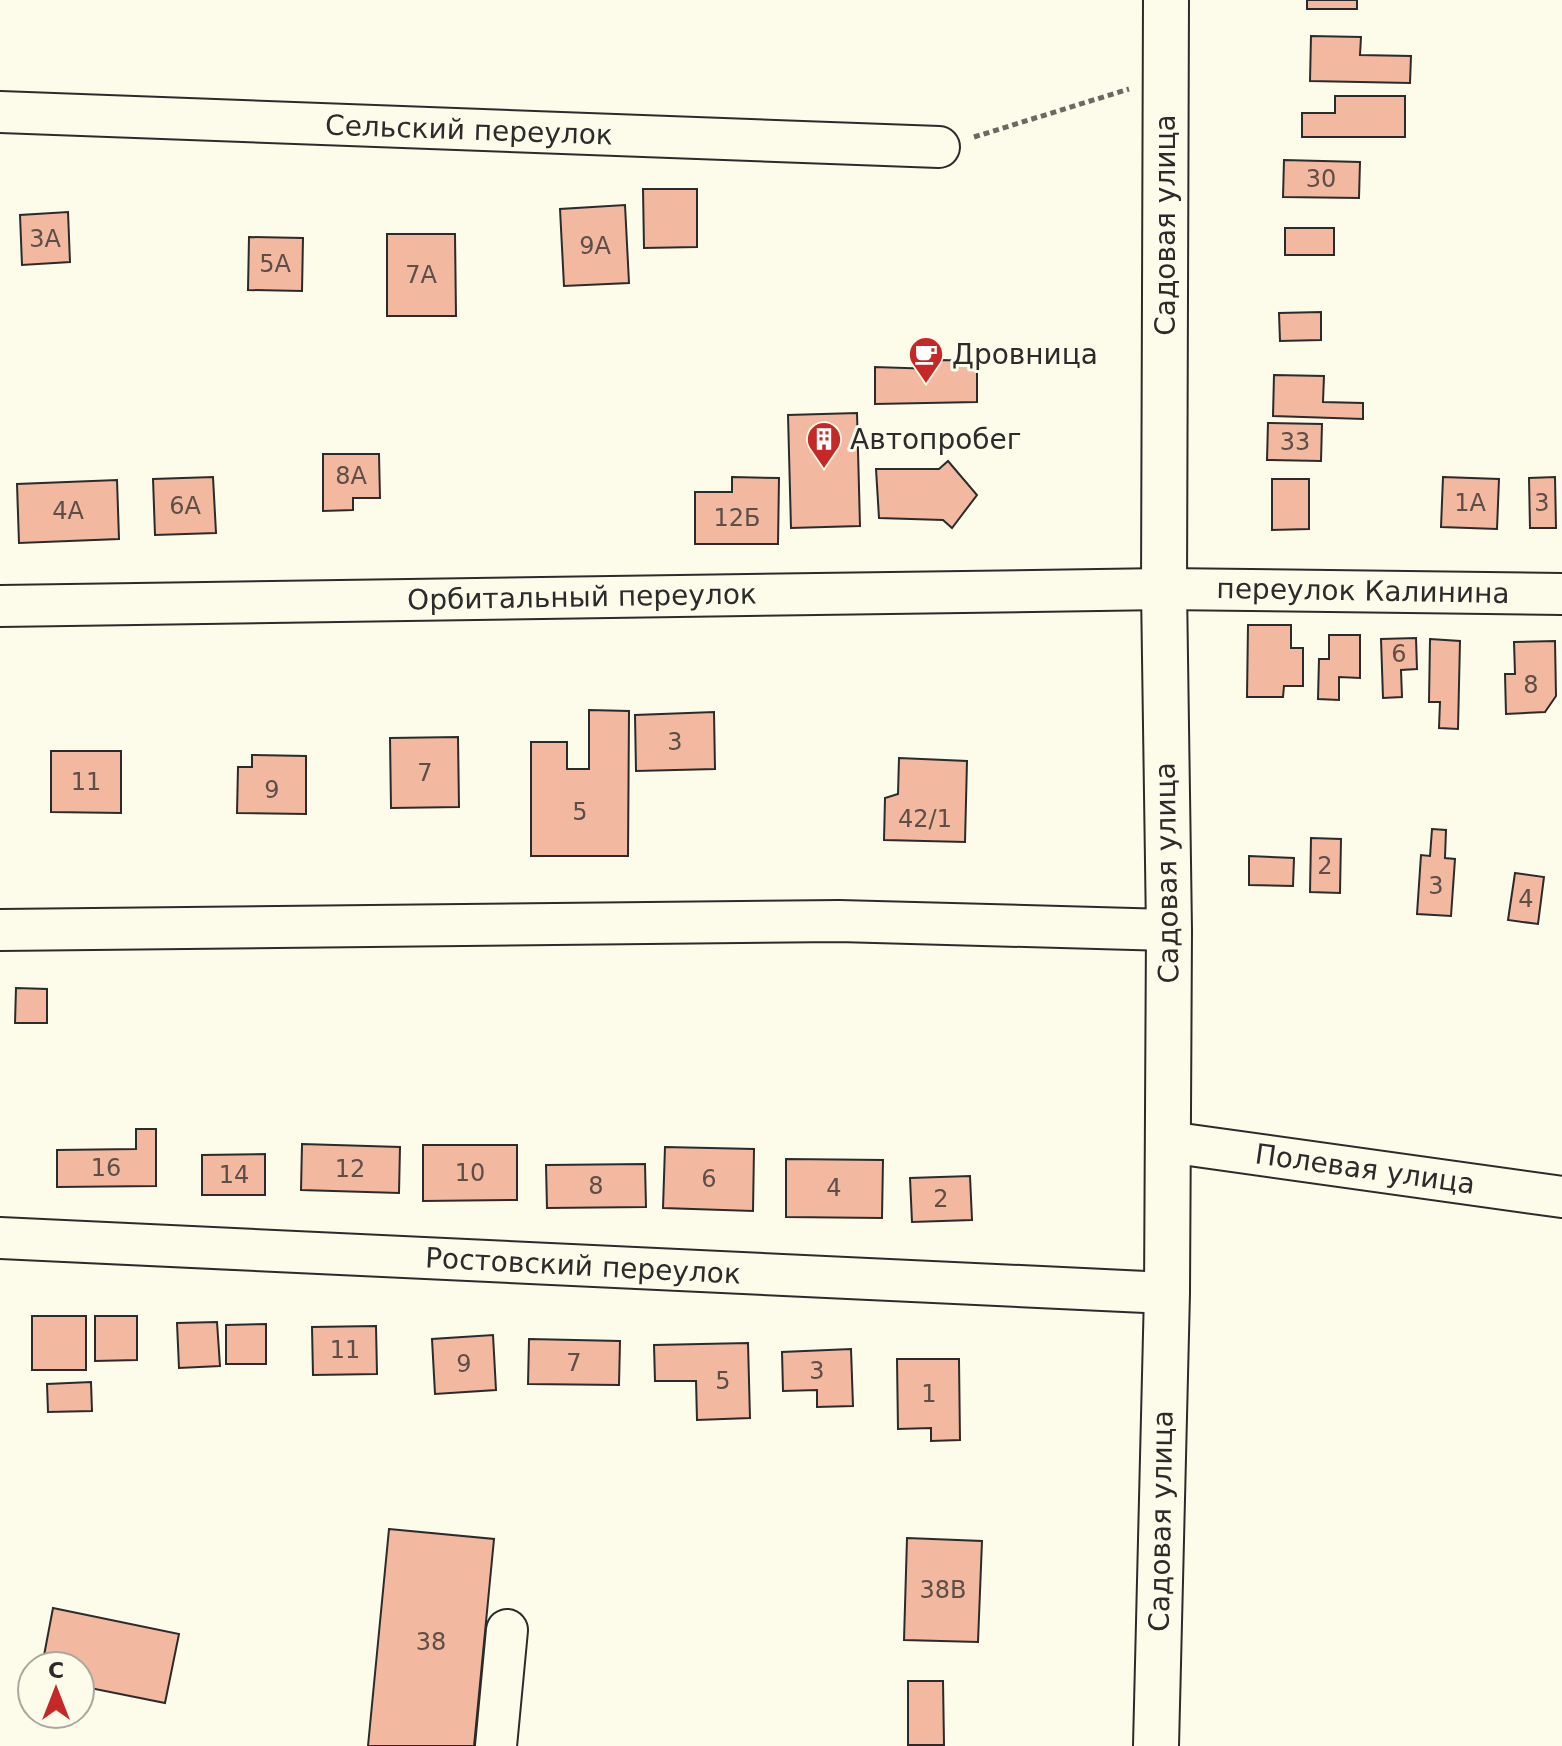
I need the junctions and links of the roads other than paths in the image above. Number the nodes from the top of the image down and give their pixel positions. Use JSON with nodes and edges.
{"nodes":[{"id":1,"x":1166,"y":0,"type":"edge"},
{"id":2,"x":0,"y":112,"type":"edge"},
{"id":3,"x":939,"y":147,"type":"road end"},
{"id":4,"x":1164,"y":589,"type":"junction"},
{"id":5,"x":1562,"y":594,"type":"edge"},
{"id":6,"x":0,"y":606,"type":"edge"},
{"id":7,"x":0,"y":930,"type":"edge"},
{"id":8,"x":1169,"y":930,"type":"junction"},
{"id":9,"x":1168,"y":1142,"type":"junction"},
{"id":10,"x":1562,"y":1197,"type":"edge"},
{"id":11,"x":0,"y":1238,"type":"edge"},
{"id":12,"x":1167,"y":1293,"type":"junction"},
{"id":13,"x":507,"y":1630,"type":"dead end"},
{"id":14,"x":496,"y":1746,"type":"edge"},
{"id":15,"x":1156,"y":1746,"type":"edge"}],
"edges":[{"from":1,"to":4,"type":"main road","name":"Садовая улица"},
{"from":2,"to":3,"type":"street","name":"Сельский переулок"},
{"from":4,"to":5,"type":"street","name":"переулок Калинина"},
{"from":4,"to":6,"type":"street","name":"Орбитальный переулок"},
{"from":4,"to":8,"type":"main road","name":"Садовая улица"},
{"from":7,"to":8,"type":"street"},
{"from":8,"to":9,"type":"main road","name":"Садовая улица"},
{"from":9,"to":10,"type":"street","name":"Полевая улица"},
{"from":9,"to":12,"type":"main road","name":"Садовая улица"},
{"from":11,"to":12,"type":"street","name":"Ростовский переулок"},
{"from":12,"to":15,"type":"main road","name":"Садовая улица"},
{"from":13,"to":14,"type":"street"}]}
